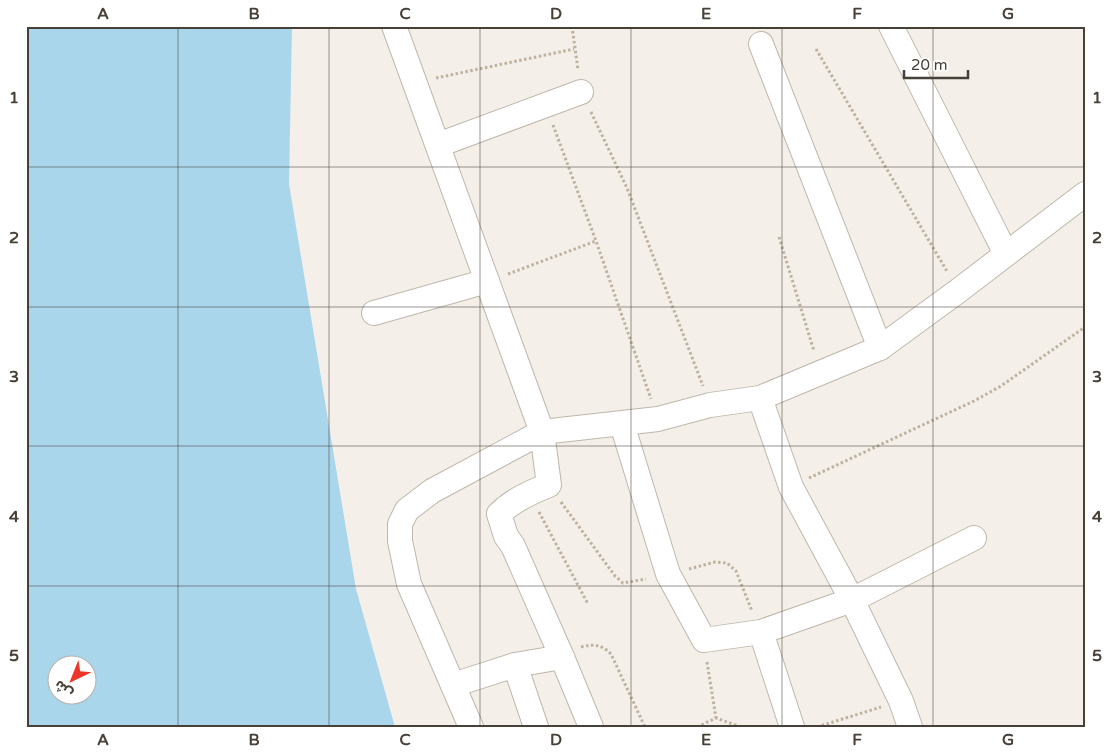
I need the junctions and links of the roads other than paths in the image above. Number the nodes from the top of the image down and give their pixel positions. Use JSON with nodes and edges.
{"nodes":[{"id":1,"x":394,"y":26,"type":"edge"},
{"id":2,"x":891,"y":26,"type":"edge"},
{"id":3,"x":761,"y":44,"type":"dead end"},
{"id":4,"x":581,"y":92,"type":"road end"},
{"id":5,"x":438,"y":145,"type":"junction"},
{"id":6,"x":1085,"y":194,"type":"edge"},
{"id":7,"x":1006,"y":254,"type":"junction"},
{"id":8,"x":487,"y":281,"type":"junction"},
{"id":9,"x":374,"y":313,"type":"dead end"},
{"id":10,"x":880,"y":348,"type":"junction"},
{"id":11,"x":760,"y":398,"type":"junction"},
{"id":12,"x":622,"y":424,"type":"junction"},
{"id":13,"x":542,"y":432,"type":"junction"},
{"id":14,"x":974,"y":538,"type":"dead end"},
{"id":15,"x":852,"y":600,"type":"junction"},
{"id":16,"x":761,"y":632,"type":"junction"},
{"id":17,"x":562,"y":656,"type":"junction"},
{"id":18,"x":515,"y":665,"type":"junction"},
{"id":19,"x":453,"y":685,"type":"junction"},
{"id":20,"x":472,"y":727,"type":"edge"},
{"id":21,"x":536,"y":727,"type":"edge"},
{"id":22,"x":591,"y":727,"type":"edge"},
{"id":23,"x":792,"y":727,"type":"edge"},
{"id":24,"x":910,"y":727,"type":"edge"}],
"edges":[{"from":1,"to":5,"type":"street"},
{"from":2,"to":7,"type":"street"},
{"from":3,"to":10,"type":"street"},
{"from":4,"to":5,"type":"street"},
{"from":5,"to":8,"type":"street"},
{"from":6,"to":7,"type":"street"},
{"from":7,"to":10,"type":"street"},
{"from":8,"to":9,"type":"street"},
{"from":8,"to":13,"type":"street"},
{"from":10,"to":11,"type":"street"},
{"from":11,"to":12,"type":"street"},
{"from":11,"to":15,"type":"street"},
{"from":12,"to":13,"type":"street"},
{"from":12,"to":16,"type":"street"},
{"from":13,"to":17,"type":"street"},
{"from":13,"to":19,"type":"street"},
{"from":14,"to":15,"type":"street"},
{"from":15,"to":16,"type":"street"},
{"from":15,"to":24,"type":"street"},
{"from":16,"to":23,"type":"street"},
{"from":17,"to":18,"type":"street"},
{"from":17,"to":22,"type":"street"},
{"from":18,"to":19,"type":"street"},
{"from":18,"to":21,"type":"street"},
{"from":19,"to":20,"type":"street"}]}
